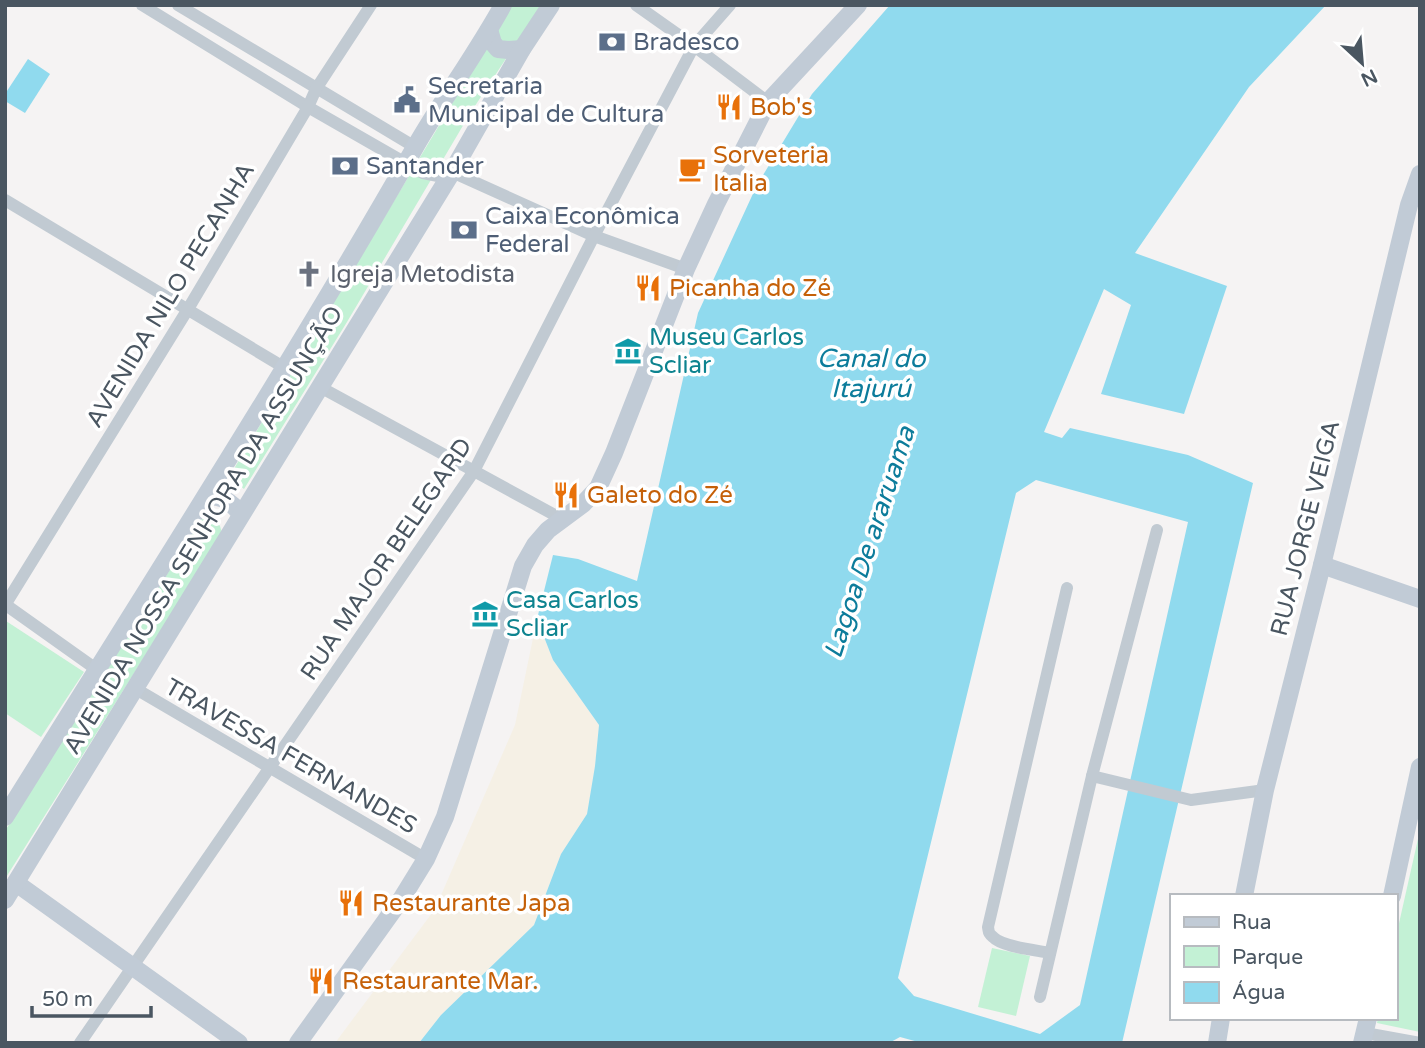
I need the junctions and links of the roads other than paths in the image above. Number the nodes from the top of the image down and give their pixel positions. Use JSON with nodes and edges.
{"nodes":[{"id":1,"x":142,"y":5,"type":"edge"},
{"id":2,"x":178,"y":5,"type":"edge"},
{"id":3,"x":371,"y":5,"type":"edge"},
{"id":4,"x":503,"y":5,"type":"edge"},
{"id":5,"x":551,"y":5,"type":"edge"},
{"id":6,"x":636,"y":5,"type":"edge"},
{"id":7,"x":730,"y":5,"type":"edge"},
{"id":8,"x":858,"y":5,"type":"edge"},
{"id":9,"x":489,"y":30,"type":"junction"},
{"id":10,"x":694,"y":46,"type":"junction"},
{"id":11,"x":522,"y":49,"type":"junction"},
{"id":12,"x":316,"y":89,"type":"junction"},
{"id":13,"x":768,"y":102,"type":"junction"},
{"id":14,"x":308,"y":107,"type":"junction"},
{"id":15,"x":415,"y":147,"type":"junction"},
{"id":16,"x":405,"y":164,"type":"junction"},
{"id":17,"x":452,"y":172,"type":"junction"},
{"id":18,"x":1420,"y":174,"type":"edge"},
{"id":19,"x":5,"y":200,"type":"edge"},
{"id":20,"x":594,"y":236,"type":"junction"},
{"id":21,"x":686,"y":269,"type":"junction"},
{"id":22,"x":188,"y":309,"type":"junction"},
{"id":23,"x":285,"y":368,"type":"junction"},
{"id":24,"x":320,"y":387,"type":"junction"},
{"id":25,"x":474,"y":471,"type":"junction"},
{"id":26,"x":206,"y":496,"type":"junction"},
{"id":27,"x":241,"y":514,"type":"junction"},
{"id":28,"x":562,"y":519,"type":"junction"},
{"id":29,"x":1157,"y":530,"type":"dead end"},
{"id":30,"x":1322,"y":565,"type":"junction"},
{"id":31,"x":1068,"y":588,"type":"dead end"},
{"id":32,"x":1420,"y":599,"type":"edge"},
{"id":33,"x":5,"y":605,"type":"edge"},
{"id":34,"x":96,"y":670,"type":"junction"},
{"id":35,"x":136,"y":690,"type":"junction"},
{"id":36,"x":1420,"y":767,"type":"edge"},
{"id":37,"x":270,"y":769,"type":"junction"},
{"id":38,"x":1092,"y":776,"type":"junction"},
{"id":39,"x":1265,"y":790,"type":"junction"},
{"id":40,"x":5,"y":817,"type":"edge"},
{"id":41,"x":426,"y":859,"type":"junction"},
{"id":42,"x":16,"y":883,"type":"junction"},
{"id":43,"x":1244,"y":894,"type":"edge"},
{"id":44,"x":1392,"y":894,"type":"edge"},
{"id":45,"x":5,"y":900,"type":"edge"},
{"id":46,"x":1050,"y":953,"type":"junction"},
{"id":47,"x":133,"y":966,"type":"junction"},
{"id":48,"x":1040,"y":997,"type":"dead end"},
{"id":49,"x":1221,"y":1020,"type":"edge"},
{"id":50,"x":1365,"y":1031,"type":"edge"},
{"id":51,"x":80,"y":1043,"type":"edge"},
{"id":52,"x":239,"y":1043,"type":"edge"},
{"id":53,"x":298,"y":1043,"type":"edge"},
{"id":54,"x":1217,"y":1043,"type":"edge"},
{"id":55,"x":1420,"y":1043,"type":"edge"}],
"edges":[{"from":1,"to":14,"type":"street"},
{"from":2,"to":12,"type":"street"},
{"from":3,"to":12,"type":"street","name":"AVENIDA NILO PECANHA"},
{"from":4,"to":9,"type":"main road","name":"AVENIDA NOSSA SENHORA DA ASSUNÇÃO"},
{"from":5,"to":11,"type":"main road","name":"AVENIDA NOSSA SENHORA DA ASSUNÇÃO"},
{"from":6,"to":10,"type":"street"},
{"from":7,"to":10,"type":"street","name":"RUA MAJOR BELEGARD"},
{"from":8,"to":13,"type":"main road"},
{"from":9,"to":11,"type":"main road"},
{"from":9,"to":15,"type":"main road","name":"AVENIDA NOSSA SENHORA DA ASSUNÇÃO"},
{"from":10,"to":13,"type":"street"},
{"from":10,"to":20,"type":"street","name":"RUA MAJOR BELEGARD"},
{"from":11,"to":17,"type":"main road","name":"AVENIDA NOSSA SENHORA DA ASSUNÇÃO"},
{"from":12,"to":14,"type":"street","name":"AVENIDA NILO PECANHA"},
{"from":12,"to":15,"type":"street"},
{"from":13,"to":21,"type":"main road"},
{"from":14,"to":16,"type":"street"},
{"from":14,"to":22,"type":"street","name":"AVENIDA NILO PECANHA"},
{"from":15,"to":16,"type":"main road","name":"AVENIDA NOSSA SENHORA DA ASSUNÇÃO"},
{"from":16,"to":17,"type":"street"},
{"from":16,"to":23,"type":"main road","name":"AVENIDA NOSSA SENHORA DA ASSUNÇÃO"},
{"from":17,"to":20,"type":"street"},
{"from":17,"to":24,"type":"main road","name":"AVENIDA NOSSA SENHORA DA ASSUNÇÃO"},
{"from":18,"to":30,"type":"main road","name":"RUA JORGE VEIGA"},
{"from":19,"to":22,"type":"street"},
{"from":20,"to":21,"type":"street"},
{"from":20,"to":25,"type":"street","name":"RUA MAJOR BELEGARD"},
{"from":21,"to":28,"type":"main road"},
{"from":22,"to":23,"type":"street"},
{"from":22,"to":33,"type":"street","name":"AVENIDA NILO PECANHA"},
{"from":23,"to":26,"type":"main road","name":"AVENIDA NOSSA SENHORA DA ASSUNÇÃO"},
{"from":24,"to":25,"type":"street"},
{"from":24,"to":27,"type":"main road","name":"AVENIDA NOSSA SENHORA DA ASSUNÇÃO"},
{"from":25,"to":28,"type":"street"},
{"from":25,"to":37,"type":"street","name":"RUA MAJOR BELEGARD"},
{"from":26,"to":27,"type":"main road"},
{"from":26,"to":34,"type":"main road","name":"AVENIDA NOSSA SENHORA DA ASSUNÇÃO"},
{"from":27,"to":35,"type":"main road","name":"AVENIDA NOSSA SENHORA DA ASSUNÇÃO"},
{"from":28,"to":41,"type":"main road"},
{"from":29,"to":38,"type":"street"},
{"from":30,"to":32,"type":"main road"},
{"from":30,"to":39,"type":"main road","name":"RUA JORGE VEIGA"},
{"from":31,"to":46,"type":"street"},
{"from":33,"to":34,"type":"street"},
{"from":34,"to":40,"type":"main road","name":"AVENIDA NOSSA SENHORA DA ASSUNÇÃO"},
{"from":35,"to":37,"type":"street","name":"TRAVESSA FERNANDES"},
{"from":35,"to":42,"type":"main road","name":"AVENIDA NOSSA SENHORA DA ASSUNÇÃO"},
{"from":36,"to":44,"type":"main road"},
{"from":37,"to":41,"type":"street","name":"TRAVESSA FERNANDES"},
{"from":37,"to":47,"type":"street","name":"RUA MAJOR BELEGARD"},
{"from":38,"to":39,"type":"street"},
{"from":38,"to":46,"type":"street"},
{"from":39,"to":43,"type":"main road","name":"RUA JORGE VEIGA"},
{"from":41,"to":53,"type":"main road"},
{"from":42,"to":45,"type":"main road","name":"AVENIDA NOSSA SENHORA DA ASSUNÇÃO"},
{"from":42,"to":47,"type":"main road"},
{"from":46,"to":48,"type":"street"},
{"from":47,"to":51,"type":"street","name":"RUA MAJOR BELEGARD"},
{"from":47,"to":52,"type":"main road"},
{"from":49,"to":54,"type":"main road"},
{"from":50,"to":55,"type":"street"}]}
